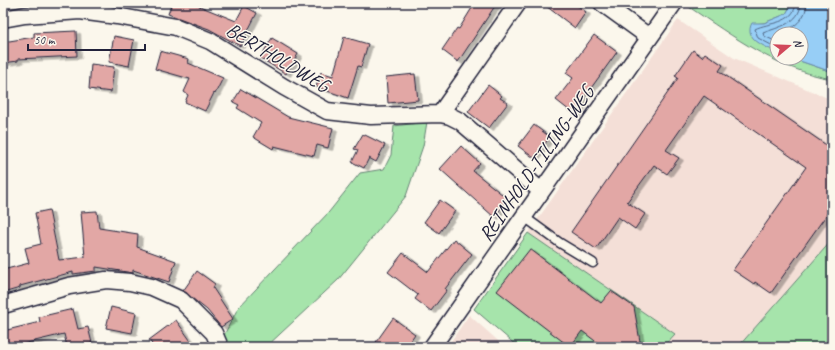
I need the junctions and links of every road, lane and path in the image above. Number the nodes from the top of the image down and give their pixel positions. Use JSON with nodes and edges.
{"nodes":[{"id":1,"x":518,"y":3,"type":"edge"},
{"id":2,"x":602,"y":3,"type":"edge"},
{"id":3,"x":674,"y":3,"type":"edge"},
{"id":4,"x":3,"y":19,"type":"edge"},
{"id":5,"x":649,"y":37,"type":"junction"},
{"id":6,"x":440,"y":114,"type":"junction"},
{"id":7,"x":541,"y":191,"type":"junction"},
{"id":8,"x":524,"y":216,"type":"junction"},
{"id":9,"x":593,"y":263,"type":"dead end"},
{"id":10,"x":3,"y":305,"type":"edge"},
{"id":11,"x":220,"y":347,"type":"edge"},
{"id":12,"x":432,"y":347,"type":"edge"}],
"edges":[{"from":1,"to":6,"type":"street"},
{"from":2,"to":5,"type":"street"},
{"from":3,"to":5,"type":"street","name":"REINHOLD-TILING-WEG"},
{"from":4,"to":6,"type":"street","name":"BERTHOLDWEG"},
{"from":5,"to":7,"type":"street","name":"REINHOLD-TILING-WEG"},
{"from":6,"to":7,"type":"street","name":"BERTHOLDWEG"},
{"from":7,"to":8,"type":"street","name":"REINHOLD-TILING-WEG"},
{"from":8,"to":9,"type":"lane"},
{"from":8,"to":12,"type":"street","name":"REINHOLD-TILING-WEG"},
{"from":10,"to":11,"type":"street"}]}
